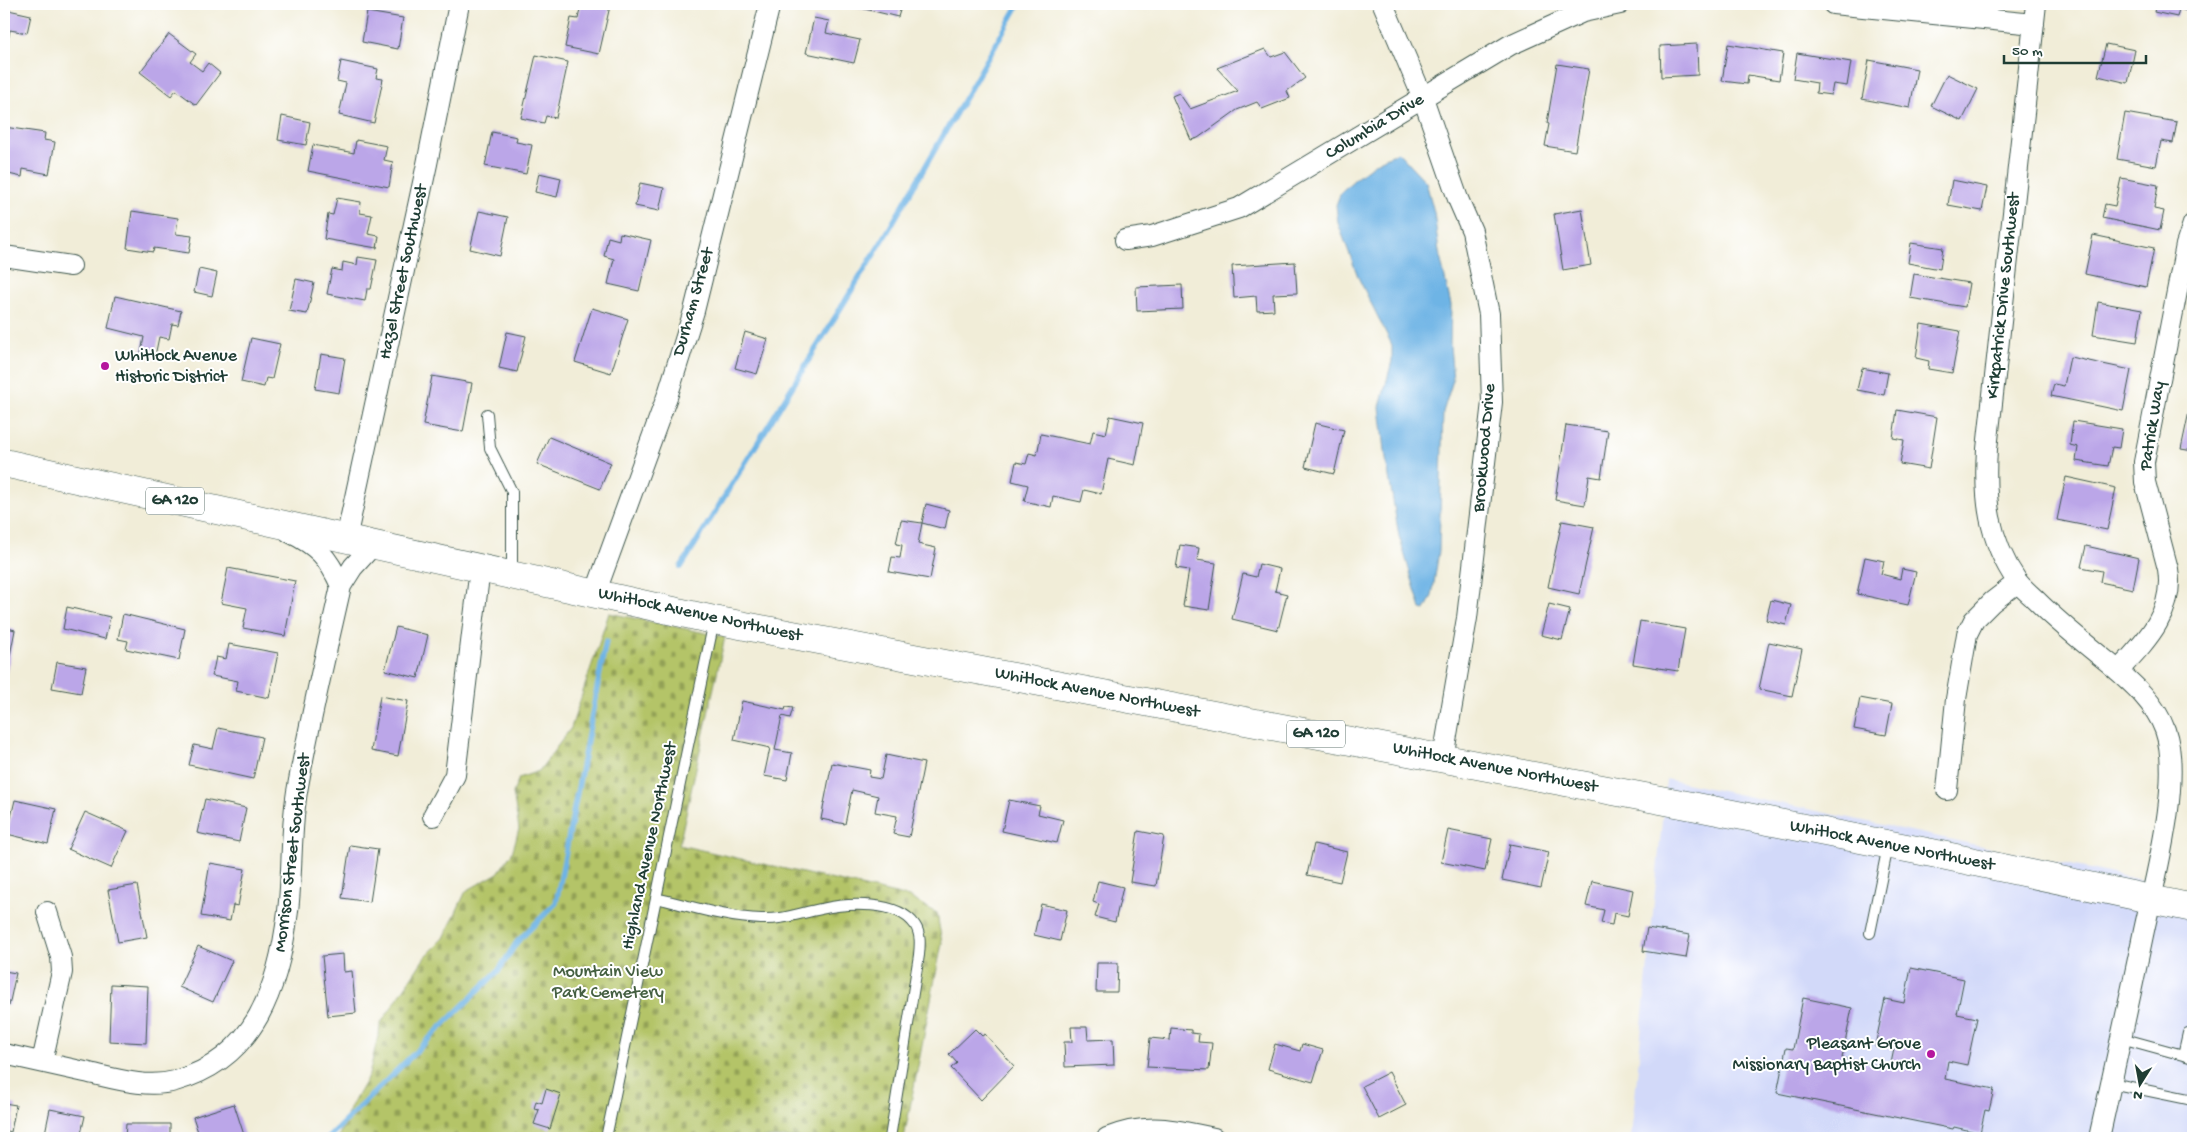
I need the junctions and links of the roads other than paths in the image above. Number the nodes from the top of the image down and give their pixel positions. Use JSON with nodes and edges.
{"nodes":[{"id":1,"x":459,"y":4,"type":"edge"},
{"id":2,"x":770,"y":4,"type":"edge"},
{"id":3,"x":1383,"y":4,"type":"edge"},
{"id":4,"x":1620,"y":4,"type":"edge"},
{"id":5,"x":1833,"y":4,"type":"edge"},
{"id":6,"x":2036,"y":4,"type":"edge"},
{"id":7,"x":2034,"y":24,"type":"junction"},
{"id":8,"x":1423,"y":98,"type":"junction"},
{"id":9,"x":2193,"y":224,"type":"edge"},
{"id":10,"x":1125,"y":240,"type":"dead end"},
{"id":11,"x":4,"y":256,"type":"edge"},
{"id":12,"x":71,"y":266,"type":"dead end"},
{"id":13,"x":487,"y":414,"type":"dead end"},
{"id":14,"x":4,"y":463,"type":"edge"},
{"id":15,"x":263,"y":520,"type":"junction"},
{"id":16,"x":346,"y":539,"type":"junction"},
{"id":17,"x":372,"y":545,"type":"junction"},
{"id":18,"x":480,"y":568,"type":"junction"},
{"id":19,"x":512,"y":575,"type":"junction"},
{"id":20,"x":2018,"y":582,"type":"junction"},
{"id":21,"x":341,"y":586,"type":"junction"},
{"id":22,"x":596,"y":594,"type":"junction"},
{"id":23,"x":714,"y":620,"type":"junction"},
{"id":24,"x":2118,"y":671,"type":"junction"},
{"id":25,"x":1444,"y":758,"type":"junction"},
{"id":26,"x":1947,"y":790,"type":"dead end"},
{"id":27,"x":432,"y":816,"type":"dead end"},
{"id":28,"x":1888,"y":845,"type":"junction"},
{"id":29,"x":656,"y":898,"type":"junction"},
{"id":30,"x":2151,"y":899,"type":"junction"},
{"id":31,"x":2193,"y":908,"type":"edge"},
{"id":32,"x":47,"y":912,"type":"dead end"},
{"id":33,"x":1870,"y":933,"type":"dead end"},
{"id":34,"x":2188,"y":1033,"type":"dead end"},
{"id":35,"x":2121,"y":1038,"type":"junction"},
{"id":36,"x":4,"y":1054,"type":"edge"},
{"id":37,"x":2188,"y":1056,"type":"edge"},
{"id":38,"x":42,"y":1062,"type":"junction"},
{"id":39,"x":2111,"y":1083,"type":"junction"},
{"id":40,"x":2193,"y":1100,"type":"edge"},
{"id":41,"x":606,"y":1138,"type":"edge"},
{"id":42,"x":890,"y":1138,"type":"edge"},
{"id":43,"x":1107,"y":1138,"type":"edge"},
{"id":44,"x":1214,"y":1138,"type":"edge"},
{"id":45,"x":2099,"y":1138,"type":"edge"}],
"edges":[{"from":1,"to":16,"type":"street","name":"Hazel Street Southwest"},
{"from":2,"to":22,"type":"street","name":"Durham Street"},
{"from":3,"to":8,"type":"street","name":"Brookwood Drive"},
{"from":4,"to":8,"type":"street","name":"Columbia Drive"},
{"from":5,"to":7,"type":"street"},
{"from":6,"to":7,"type":"street","name":"Kirkpatrick Drive Southwest"},
{"from":7,"to":20,"type":"street","name":"Kirkpatrick Drive Southwest"},
{"from":8,"to":10,"type":"street","name":"Columbia Drive"},
{"from":8,"to":25,"type":"street","name":"Brookwood Drive"},
{"from":9,"to":24,"type":"street","name":"Patrick Way"},
{"from":11,"to":12,"type":"street"},
{"from":13,"to":19,"type":"lane"},
{"from":14,"to":15,"type":"highway","name":"Whitlock Avenue Northwest","number":"GA 120"},
{"from":15,"to":16,"type":"highway","name":"Whitlock Avenue Northwest","number":"GA 120"},
{"from":15,"to":21,"type":"street"},
{"from":16,"to":17,"type":"highway","name":"Whitlock Avenue Northwest","number":"GA 120"},
{"from":17,"to":18,"type":"highway","name":"Whitlock Avenue Northwest","number":"GA 120"},
{"from":17,"to":21,"type":"street","name":"Morrison Street Southwest"},
{"from":18,"to":19,"type":"highway","name":"Whitlock Avenue Northwest","number":"GA 120"},
{"from":18,"to":27,"type":"street"},
{"from":19,"to":22,"type":"highway","name":"Whitlock Avenue Northwest","number":"GA 120"},
{"from":20,"to":24,"type":"street","name":"Kirkpatrick Drive Southwest"},
{"from":20,"to":26,"type":"street"},
{"from":21,"to":38,"type":"street","name":"Morrison Street Southwest"},
{"from":22,"to":23,"type":"highway","name":"Whitlock Avenue Northwest","number":"GA 120"},
{"from":23,"to":25,"type":"highway","name":"Whitlock Avenue Northwest","number":"GA 120"},
{"from":23,"to":29,"type":"lane","name":"Highland Avenue Northwest"},
{"from":24,"to":30,"type":"street","name":"Kirkpatrick Drive Southwest"},
{"from":25,"to":28,"type":"highway","name":"Whitlock Avenue Northwest","number":"GA 120"},
{"from":28,"to":30,"type":"highway","name":"Whitlock Avenue Northwest","number":"GA 120"},
{"from":28,"to":33,"type":"lane"},
{"from":29,"to":41,"type":"lane","name":"Highland Avenue Northwest"},
{"from":29,"to":42,"type":"lane"},
{"from":30,"to":31,"type":"highway","name":"Whitlock Avenue Northwest","number":"GA 120"},
{"from":30,"to":35,"type":"street","name":"Kirkpatrick Drive Southwest"},
{"from":32,"to":38,"type":"street"},
{"from":34,"to":37,"type":"lane"},
{"from":35,"to":37,"type":"lane"},
{"from":35,"to":39,"type":"street","name":"Kirkpatrick Drive Southwest"},
{"from":36,"to":38,"type":"street","name":"Morrison Street Southwest"},
{"from":39,"to":40,"type":"lane"},
{"from":39,"to":45,"type":"street","name":"Kirkpatrick Drive Southwest"},
{"from":43,"to":44,"type":"street"}]}
